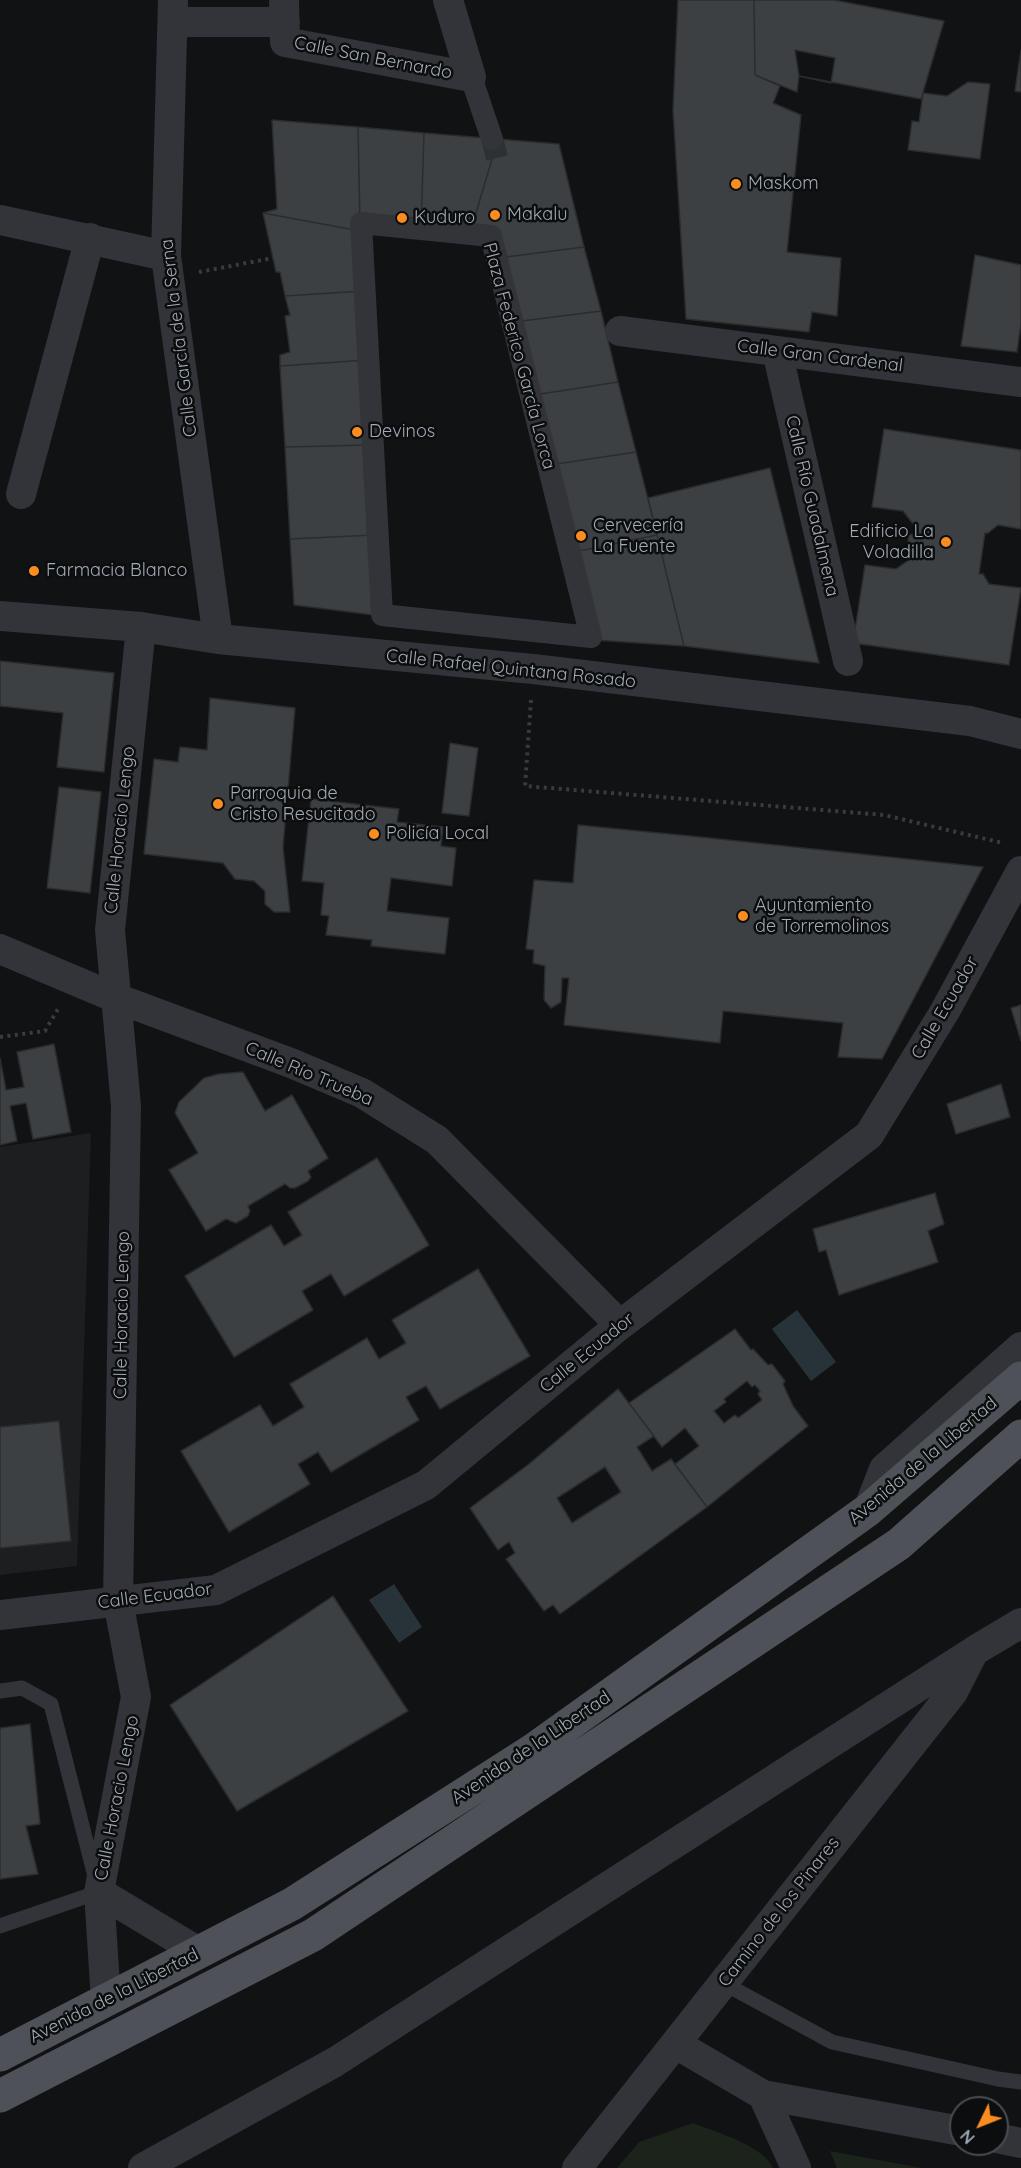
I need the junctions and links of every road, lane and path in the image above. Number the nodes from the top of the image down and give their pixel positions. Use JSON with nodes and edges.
{"nodes":[{"id":1,"x":448,"y":0,"type":"edge"},
{"id":2,"x":174,"y":11,"type":"edge"},
{"id":3,"x":285,"y":11,"type":"edge"},
{"id":4,"x":471,"y":77,"type":"junction"},
{"id":5,"x":492,"y":139,"type":"tunnel mouth"},
{"id":6,"x":0,"y":220,"type":"edge"},
{"id":7,"x":90,"y":238,"type":"junction"},
{"id":8,"x":273,"y":258,"type":"dead end"},
{"id":9,"x":167,"y":267,"type":"junction"},
{"id":10,"x":620,"y":331,"type":"dead end"},
{"id":11,"x":777,"y":351,"type":"junction"},
{"id":12,"x":1021,"y":382,"type":"edge"},
{"id":13,"x":21,"y":494,"type":"dead end"},
{"id":14,"x":382,"y":615,"type":"joint"},
{"id":15,"x":0,"y":616,"type":"edge"},
{"id":16,"x":141,"y":627,"type":"junction"},
{"id":17,"x":218,"y":639,"type":"junction"},
{"id":18,"x":848,"y":661,"type":"dead end"},
{"id":19,"x":533,"y":669,"type":"junction"},
{"id":20,"x":1021,"y":734,"type":"edge"},
{"id":21,"x":1015,"y":858,"type":"edge"},
{"id":22,"x":0,"y":949,"type":"edge"},
{"id":23,"x":74,"y":980,"type":"junction"},
{"id":24,"x":116,"y":998,"type":"junction"},
{"id":25,"x":0,"y":1037,"type":"edge"},
{"id":26,"x":620,"y":1325,"type":"junction"},
{"id":27,"x":1021,"y":1347,"type":"edge"},
{"id":28,"x":1021,"y":1378,"type":"edge"},
{"id":29,"x":1021,"y":1436,"type":"edge"},
{"id":30,"x":868,"y":1510,"type":"junction"},
{"id":31,"x":118,"y":1601,"type":"junction"},
{"id":32,"x":0,"y":1615,"type":"edge"},
{"id":33,"x":1021,"y":1623,"type":"edge"},
{"id":34,"x":974,"y":1651,"type":"junction"},
{"id":35,"x":0,"y":1691,"type":"edge"},
{"id":36,"x":99,"y":1892,"type":"junction"},
{"id":37,"x":0,"y":1926,"type":"edge"},
{"id":38,"x":199,"y":1952,"type":"junction"},
{"id":39,"x":723,"y":1983,"type":"junction"},
{"id":40,"x":106,"y":2001,"type":"junction"},
{"id":41,"x":675,"y":2044,"type":"junction"},
{"id":42,"x":0,"y":2055,"type":"edge"},
{"id":43,"x":1021,"y":2082,"type":"edge"},
{"id":44,"x":763,"y":2095,"type":"junction"},
{"id":45,"x":0,"y":2096,"type":"edge"},
{"id":46,"x":949,"y":2129,"type":"edge"},
{"id":47,"x":143,"y":2168,"type":"edge"},
{"id":48,"x":577,"y":2168,"type":"edge"},
{"id":49,"x":796,"y":2168,"type":"edge"}],
"edges":[{"from":1,"to":4,"type":"street","name":"Calle San Bernardo"},
{"from":2,"to":3,"type":"street","name":"Calle San Bernardo"},
{"from":2,"to":9,"type":"street","name":"Calle García de la Serna"},
{"from":3,"to":4,"type":"street","name":"Calle San Bernardo"},
{"from":4,"to":5,"type":"street"},
{"from":6,"to":7,"type":"street"},
{"from":7,"to":9,"type":"street"},
{"from":7,"to":13,"type":"street"},
{"from":8,"to":9,"type":"path"},
{"from":9,"to":17,"type":"street","name":"Calle García de la Serna"},
{"from":10,"to":11,"type":"street","name":"Calle Gran Cardenal"},
{"from":11,"to":12,"type":"street","name":"Calle Gran Cardenal"},
{"from":11,"to":18,"type":"street","name":"Calle Río Guadalmena"},
{"from":14,"to":14,"type":"street","name":"Plaza Federico García Lorca"},
{"from":15,"to":16,"type":"street","name":"Calle Rafael Quintana Rosado"},
{"from":16,"to":17,"type":"street","name":"Calle Rafael Quintana Rosado"},
{"from":16,"to":24,"type":"street","name":"Calle Horacio Lengo"},
{"from":17,"to":19,"type":"street","name":"Calle Rafael Quintana Rosado"},
{"from":19,"to":20,"type":"street","name":"Calle Rafael Quintana Rosado"},
{"from":19,"to":21,"type":"path"},
{"from":21,"to":26,"type":"street","name":"Calle Ecuador"},
{"from":22,"to":23,"type":"street","name":"Calle Río Trueba"},
{"from":23,"to":24,"type":"street","name":"Calle Río Trueba"},
{"from":23,"to":25,"type":"path"},
{"from":24,"to":26,"type":"street","name":"Calle Río Trueba"},
{"from":24,"to":31,"type":"street","name":"Calle Horacio Lengo"},
{"from":26,"to":31,"type":"street","name":"Calle Ecuador"},
{"from":27,"to":30,"type":"street"},
{"from":28,"to":30,"type":"main road","name":"Avenida de la Libertad"},
{"from":29,"to":45,"type":"main road","name":"Avenida de la Libertad"},
{"from":30,"to":38,"type":"main road","name":"Avenida de la Libertad"},
{"from":31,"to":32,"type":"street","name":"Calle Ecuador"},
{"from":31,"to":36,"type":"street","name":"Calle Horacio Lengo"},
{"from":33,"to":34,"type":"street"},
{"from":34,"to":39,"type":"street","name":"Camino de los Pinares"},
{"from":34,"to":47,"type":"street"},
{"from":35,"to":36,"type":"lane"},
{"from":36,"to":37,"type":"lane"},
{"from":36,"to":38,"type":"street"},
{"from":36,"to":40,"type":"street","name":"Calle Horacio Lengo"},
{"from":38,"to":40,"type":"main road","name":"Avenida de la Libertad"},
{"from":39,"to":41,"type":"street","name":"Camino de los Pinares"},
{"from":39,"to":43,"type":"lane"},
{"from":40,"to":42,"type":"main road","name":"Avenida de la Libertad"},
{"from":41,"to":44,"type":"street"},
{"from":41,"to":48,"type":"street","name":"Camino de los Pinares"},
{"from":44,"to":46,"type":"street"},
{"from":44,"to":49,"type":"street"}]}
